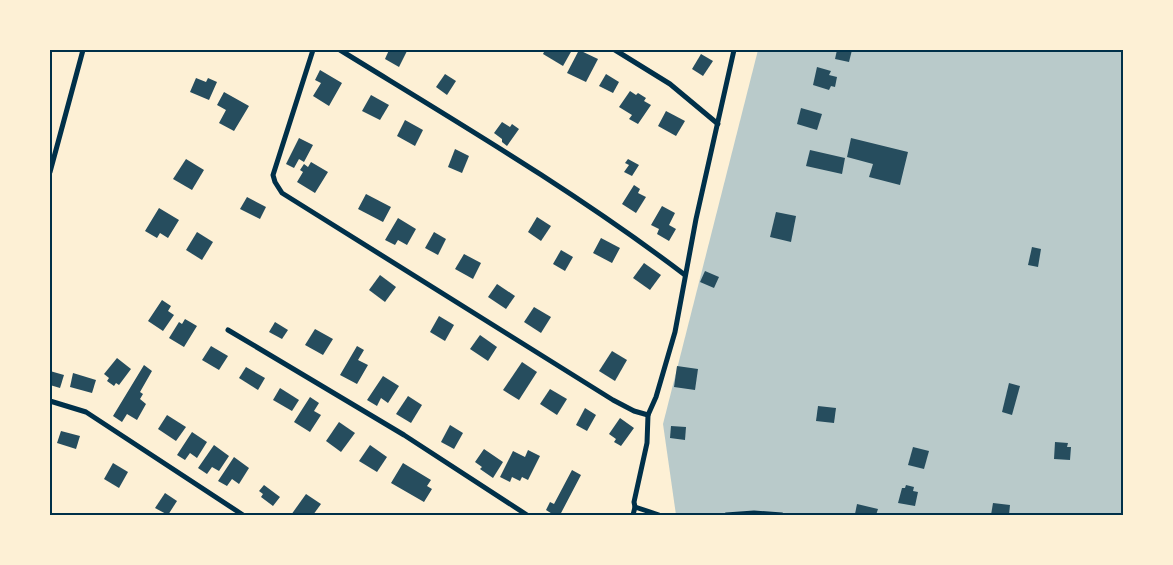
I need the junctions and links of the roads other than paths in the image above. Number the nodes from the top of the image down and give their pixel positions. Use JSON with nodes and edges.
{"nodes":[{"id":1,"x":83,"y":50,"type":"edge"},
{"id":2,"x":313,"y":50,"type":"edge"},
{"id":3,"x":340,"y":50,"type":"edge"},
{"id":4,"x":614,"y":50,"type":"edge"},
{"id":5,"x":734,"y":50,"type":"edge"},
{"id":6,"x":718,"y":124,"type":"junction"},
{"id":7,"x":50,"y":172,"type":"edge"},
{"id":8,"x":685,"y":275,"type":"junction"},
{"id":9,"x":228,"y":330,"type":"dead end"},
{"id":10,"x":50,"y":401,"type":"edge"},
{"id":11,"x":648,"y":415,"type":"junction"},
{"id":12,"x":635,"y":507,"type":"junction"},
{"id":13,"x":766,"y":514,"type":"edge"},
{"id":14,"x":244,"y":515,"type":"edge"},
{"id":15,"x":527,"y":515,"type":"edge"},
{"id":16,"x":632,"y":515,"type":"edge"},
{"id":17,"x":659,"y":515,"type":"edge"},
{"id":18,"x":726,"y":515,"type":"edge"},
{"id":19,"x":782,"y":515,"type":"edge"}],
"edges":[{"from":1,"to":7,"type":"street"},
{"from":2,"to":11,"type":"street"},
{"from":3,"to":8,"type":"street"},
{"from":4,"to":6,"type":"street"},
{"from":5,"to":6,"type":"street"},
{"from":6,"to":8,"type":"street"},
{"from":8,"to":11,"type":"street"},
{"from":9,"to":15,"type":"street"},
{"from":10,"to":14,"type":"street"},
{"from":11,"to":12,"type":"street"},
{"from":12,"to":16,"type":"street"},
{"from":12,"to":17,"type":"street"},
{"from":13,"to":18,"type":"street"},
{"from":13,"to":19,"type":"street"}]}
